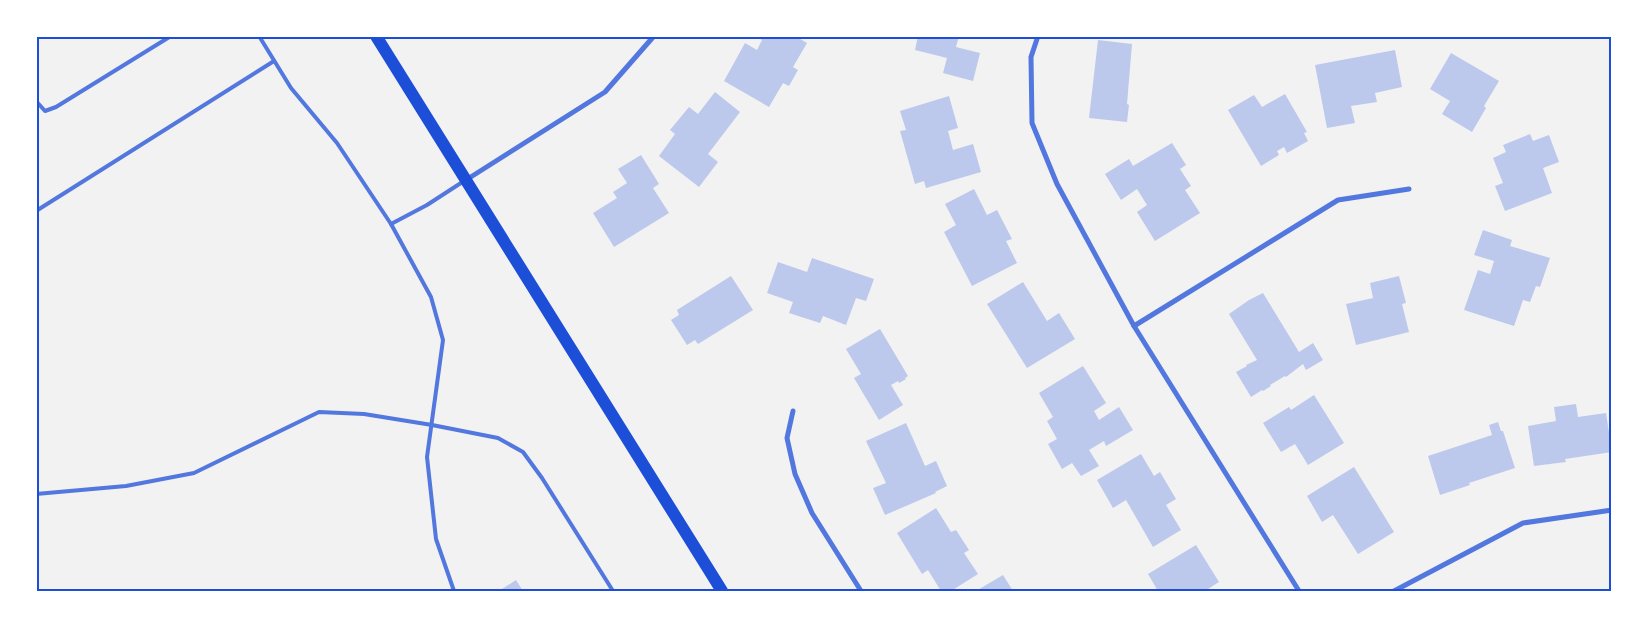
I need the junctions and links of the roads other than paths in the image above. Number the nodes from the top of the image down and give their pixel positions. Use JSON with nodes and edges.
{"nodes":[{"id":1,"x":171,"y":36,"type":"edge"},
{"id":2,"x":259,"y":36,"type":"edge"},
{"id":3,"x":376,"y":36,"type":"edge"},
{"id":4,"x":654,"y":36,"type":"edge"},
{"id":5,"x":1038,"y":36,"type":"edge"},
{"id":6,"x":274,"y":61,"type":"junction"},
{"id":7,"x":36,"y":100,"type":"edge"},
{"id":8,"x":466,"y":180,"type":"junction"},
{"id":9,"x":1409,"y":189,"type":"dead end"},
{"id":10,"x":36,"y":210,"type":"edge"},
{"id":11,"x":391,"y":224,"type":"junction"},
{"id":12,"x":1134,"y":326,"type":"junction"},
{"id":13,"x":793,"y":411,"type":"dead end"},
{"id":14,"x":432,"y":425,"type":"junction"},
{"id":15,"x":36,"y":494,"type":"edge"},
{"id":16,"x":1612,"y":510,"type":"edge"},
{"id":17,"x":454,"y":591,"type":"edge"},
{"id":18,"x":612,"y":591,"type":"edge"},
{"id":19,"x":722,"y":591,"type":"edge"},
{"id":20,"x":861,"y":591,"type":"edge"},
{"id":21,"x":1299,"y":591,"type":"edge"},
{"id":22,"x":1394,"y":591,"type":"edge"}],
"edges":[{"from":1,"to":7,"type":"lane"},
{"from":2,"to":6,"type":"lane"},
{"from":3,"to":8,"type":"main road"},
{"from":4,"to":8,"type":"street"},
{"from":5,"to":12,"type":"street"},
{"from":6,"to":10,"type":"lane"},
{"from":6,"to":11,"type":"lane"},
{"from":8,"to":11,"type":"lane"},
{"from":8,"to":19,"type":"main road"},
{"from":9,"to":12,"type":"street"},
{"from":11,"to":14,"type":"lane"},
{"from":12,"to":21,"type":"street"},
{"from":13,"to":20,"type":"street"},
{"from":14,"to":15,"type":"lane"},
{"from":14,"to":17,"type":"lane"},
{"from":14,"to":18,"type":"lane"},
{"from":16,"to":22,"type":"street"}]}
